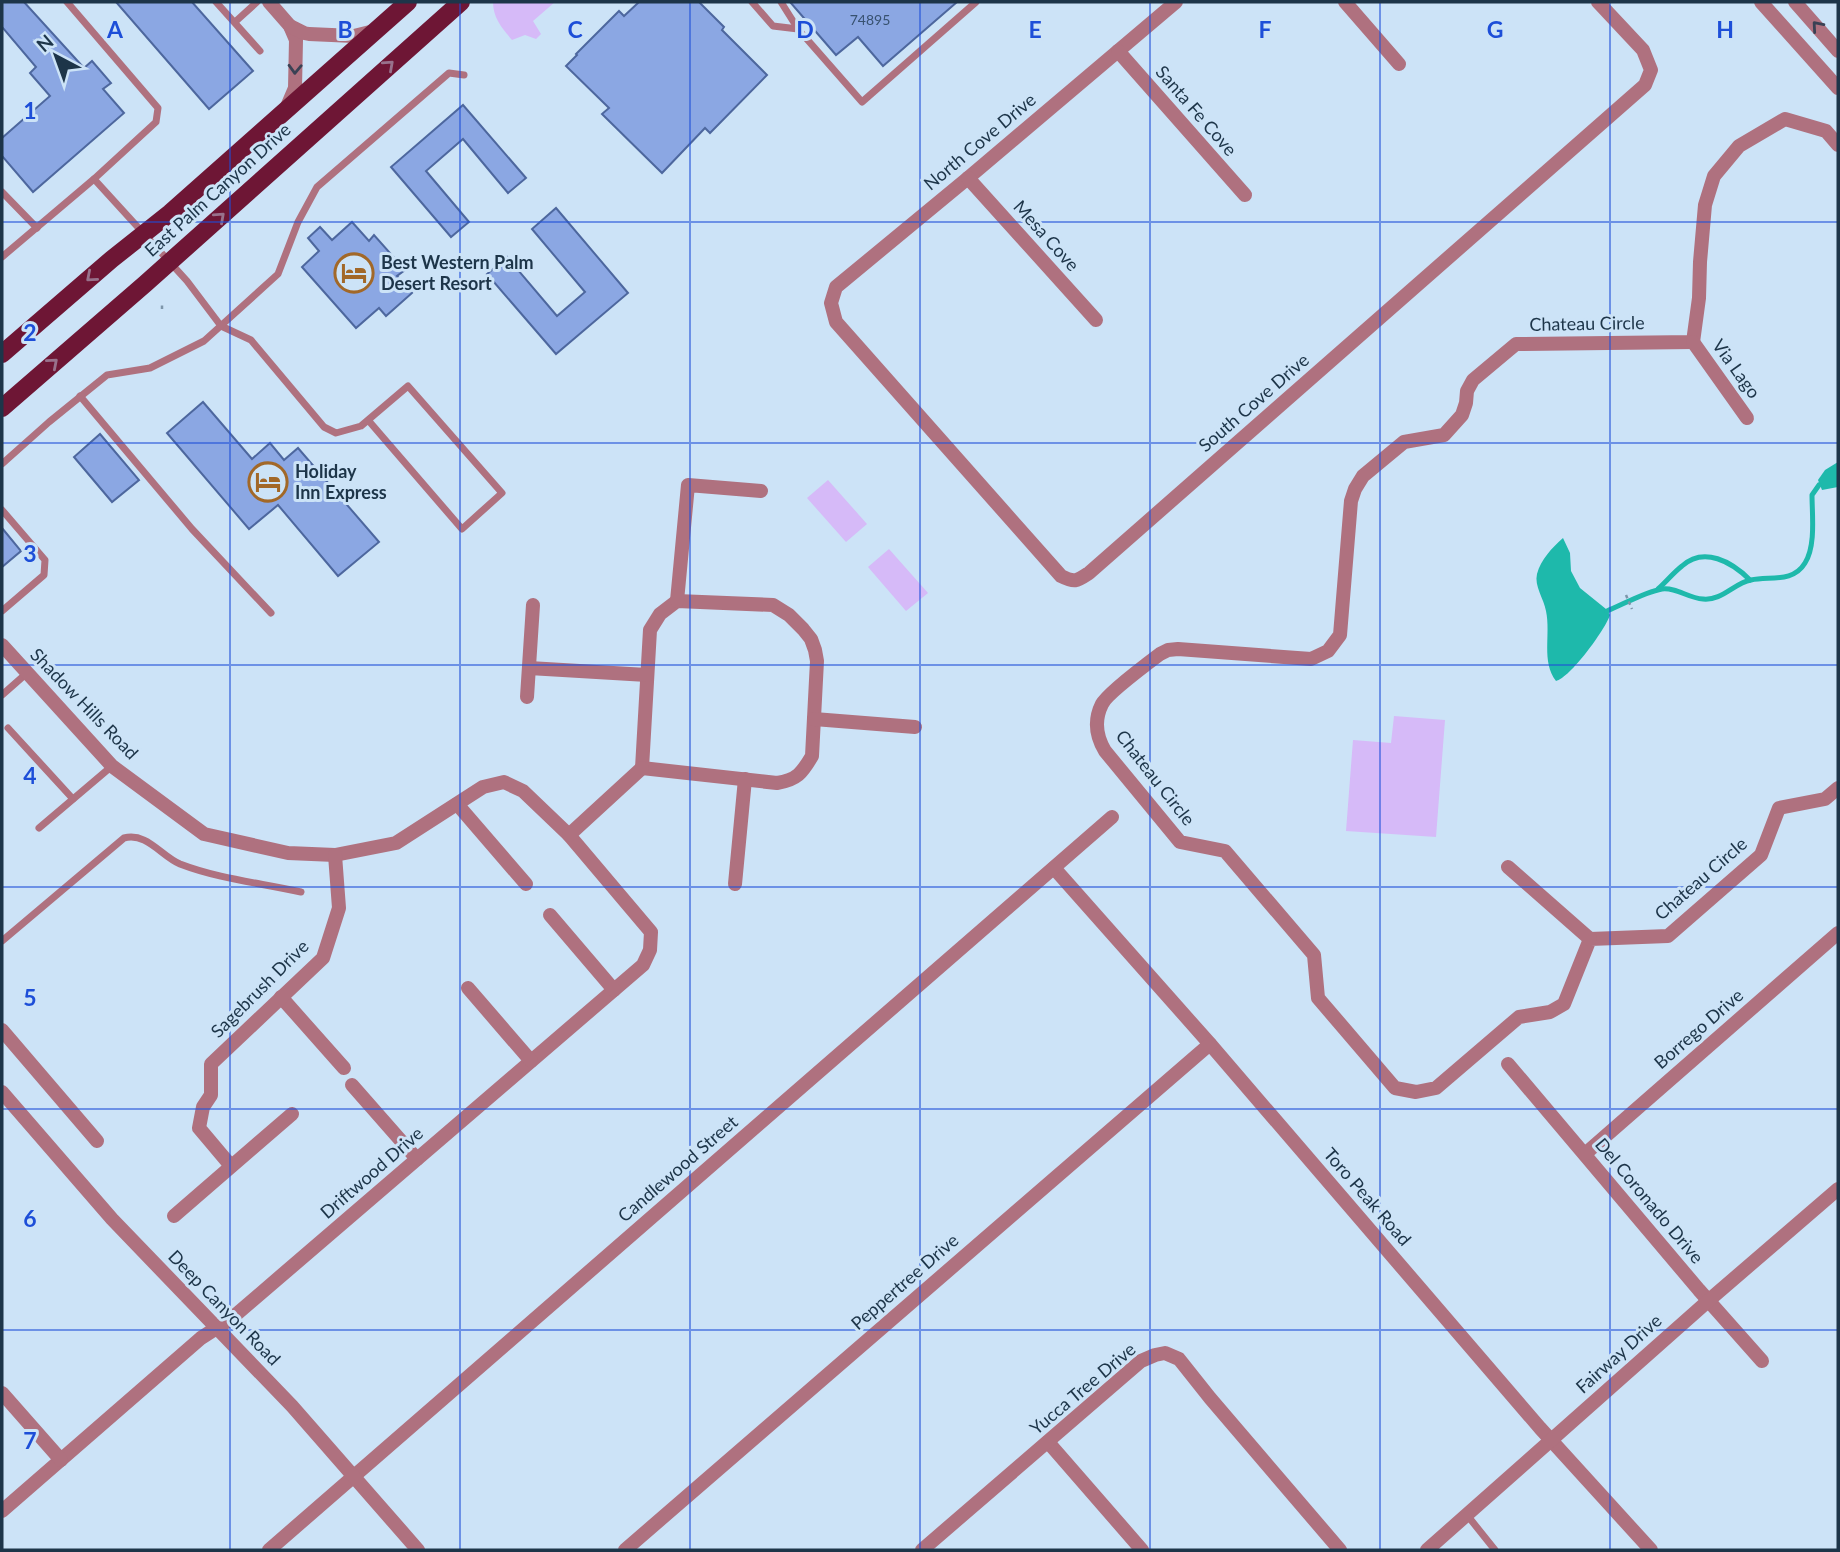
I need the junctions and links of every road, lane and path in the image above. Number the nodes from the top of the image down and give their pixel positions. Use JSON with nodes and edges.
{"nodes":[{"id":1,"x":66,"y":2,"type":"edge"},
{"id":2,"x":216,"y":2,"type":"edge"},
{"id":3,"x":257,"y":2,"type":"edge"},
{"id":4,"x":269,"y":2,"type":"edge"},
{"id":5,"x":408,"y":2,"type":"edge"},
{"id":6,"x":461,"y":2,"type":"edge"},
{"id":7,"x":752,"y":2,"type":"edge"},
{"id":8,"x":781,"y":2,"type":"edge"},
{"id":9,"x":976,"y":2,"type":"edge"},
{"id":10,"x":1176,"y":2,"type":"edge"},
{"id":11,"x":1345,"y":2,"type":"edge"},
{"id":12,"x":1598,"y":2,"type":"edge"},
{"id":13,"x":1761,"y":2,"type":"edge"},
{"id":14,"x":1795,"y":2,"type":"edge"},
{"id":15,"x":235,"y":23,"type":"junction"},
{"id":16,"x":290,"y":26,"type":"junction"},
{"id":17,"x":798,"y":29,"type":"junction"},
{"id":18,"x":377,"y":30,"type":"junction"},
{"id":19,"x":261,"y":51,"type":"dead end"},
{"id":20,"x":1118,"y":51,"type":"junction"},
{"id":21,"x":1838,"y":51,"type":"edge"},
{"id":22,"x":1399,"y":64,"type":"dead end"},
{"id":23,"x":464,"y":75,"type":"dead end"},
{"id":24,"x":1838,"y":89,"type":"edge"},
{"id":25,"x":285,"y":112,"type":"junction"},
{"id":26,"x":1838,"y":145,"type":"edge"},
{"id":27,"x":968,"y":178,"type":"junction"},
{"id":28,"x":94,"y":180,"type":"junction"},
{"id":29,"x":2,"y":192,"type":"edge"},
{"id":30,"x":1245,"y":195,"type":"dead end"},
{"id":31,"x":37,"y":228,"type":"junction"},
{"id":32,"x":144,"y":234,"type":"junction"},
{"id":33,"x":2,"y":257,"type":"edge"},
{"id":34,"x":168,"y":262,"type":"junction"},
{"id":35,"x":162,"y":303,"type":"dead end"},
{"id":36,"x":162,"y":309,"type":"dead end"},
{"id":37,"x":1096,"y":320,"type":"dead end"},
{"id":38,"x":836,"y":322,"type":"joint"},
{"id":39,"x":221,"y":326,"type":"junction"},
{"id":40,"x":1693,"y":342,"type":"junction"},
{"id":41,"x":2,"y":354,"type":"edge"},
{"id":42,"x":80,"y":396,"type":"junction"},
{"id":43,"x":2,"y":408,"type":"edge"},
{"id":44,"x":1747,"y":418,"type":"dead end"},
{"id":45,"x":368,"y":421,"type":"junction"},
{"id":46,"x":2,"y":464,"type":"edge"},
{"id":47,"x":761,"y":491,"type":"dead end"},
{"id":48,"x":2,"y":510,"type":"edge"},
{"id":49,"x":1626,"y":595,"type":"dead end"},
{"id":50,"x":677,"y":601,"type":"junction"},
{"id":51,"x":533,"y":604,"type":"dead end"},
{"id":52,"x":1632,"y":609,"type":"dead end"},
{"id":53,"x":2,"y":611,"type":"edge"},
{"id":54,"x":271,"y":613,"type":"dead end"},
{"id":55,"x":2,"y":645,"type":"edge"},
{"id":56,"x":529,"y":668,"type":"junction"},
{"id":57,"x":27,"y":673,"type":"junction"},
{"id":58,"x":648,"y":675,"type":"junction"},
{"id":59,"x":2,"y":695,"type":"edge"},
{"id":60,"x":527,"y":697,"type":"dead end"},
{"id":61,"x":814,"y":719,"type":"junction"},
{"id":62,"x":915,"y":727,"type":"dead end"},
{"id":63,"x":8,"y":728,"type":"dead end"},
{"id":64,"x":112,"y":766,"type":"junction"},
{"id":65,"x":642,"y":768,"type":"junction"},
{"id":66,"x":745,"y":779,"type":"junction"},
{"id":67,"x":1838,"y":788,"type":"edge"},
{"id":68,"x":523,"y":791,"type":"joint"},
{"id":69,"x":73,"y":799,"type":"junction"},
{"id":70,"x":457,"y":804,"type":"junction"},
{"id":71,"x":1112,"y":817,"type":"dead end"},
{"id":72,"x":39,"y":828,"type":"dead end"},
{"id":73,"x":569,"y":835,"type":"junction"},
{"id":74,"x":335,"y":855,"type":"junction"},
{"id":75,"x":1508,"y":867,"type":"dead end"},
{"id":76,"x":1054,"y":868,"type":"junction"},
{"id":77,"x":526,"y":884,"type":"dead end"},
{"id":78,"x":735,"y":884,"type":"dead end"},
{"id":79,"x":301,"y":892,"type":"dead end"},
{"id":80,"x":550,"y":915,"type":"dead end"},
{"id":81,"x":1838,"y":933,"type":"edge"},
{"id":82,"x":1590,"y":939,"type":"junction"},
{"id":83,"x":2,"y":941,"type":"edge"},
{"id":84,"x":468,"y":988,"type":"dead end"},
{"id":85,"x":614,"y":990,"type":"junction"},
{"id":86,"x":281,"y":997,"type":"junction"},
{"id":87,"x":2,"y":1030,"type":"edge"},
{"id":88,"x":1210,"y":1044,"type":"junction"},
{"id":89,"x":531,"y":1061,"type":"junction"},
{"id":90,"x":1508,"y":1064,"type":"dead end"},
{"id":91,"x":344,"y":1068,"type":"dead end"},
{"id":92,"x":352,"y":1084,"type":"dead end"},
{"id":93,"x":2,"y":1092,"type":"edge"},
{"id":94,"x":292,"y":1114,"type":"dead end"},
{"id":95,"x":97,"y":1141,"type":"dead end"},
{"id":96,"x":1585,"y":1154,"type":"junction"},
{"id":97,"x":417,"y":1159,"type":"junction"},
{"id":98,"x":231,"y":1166,"type":"junction"},
{"id":99,"x":1838,"y":1189,"type":"edge"},
{"id":100,"x":174,"y":1216,"type":"dead end"},
{"id":101,"x":1708,"y":1301,"type":"junction"},
{"id":102,"x":217,"y":1328,"type":"junction"},
{"id":103,"x":1762,"y":1361,"type":"dead end"},
{"id":104,"x":2,"y":1394,"type":"edge"},
{"id":105,"x":1550,"y":1440,"type":"junction"},
{"id":106,"x":1048,"y":1442,"type":"junction"},
{"id":107,"x":61,"y":1460,"type":"junction"},
{"id":108,"x":354,"y":1476,"type":"junction"},
{"id":109,"x":2,"y":1511,"type":"edge"},
{"id":110,"x":1467,"y":1515,"type":"junction"},
{"id":111,"x":269,"y":1550,"type":"edge"},
{"id":112,"x":418,"y":1550,"type":"edge"},
{"id":113,"x":625,"y":1550,"type":"edge"},
{"id":114,"x":922,"y":1550,"type":"edge"},
{"id":115,"x":1142,"y":1550,"type":"edge"},
{"id":116,"x":1340,"y":1550,"type":"edge"},
{"id":117,"x":1427,"y":1550,"type":"edge"},
{"id":118,"x":1494,"y":1550,"type":"edge"},
{"id":119,"x":1651,"y":1550,"type":"edge"}],
"edges":[{"from":1,"to":28,"type":"lane"},
{"from":2,"to":15,"type":"lane"},
{"from":3,"to":15,"type":"lane"},
{"from":4,"to":16,"type":"street"},
{"from":5,"to":18,"type":"main road","name":"East Palm Canyon Drive"},
{"from":34,"to":6,"type":"main road","name":"East Palm Canyon Drive","one_way":true},
{"from":7,"to":17,"type":"lane"},
{"from":8,"to":17,"type":"lane"},
{"from":9,"to":17,"type":"lane"},
{"from":10,"to":20,"type":"street","name":"North Cove Drive"},
{"from":11,"to":22,"type":"street"},
{"from":12,"to":38,"type":"street","name":"South Cove Drive"},
{"from":13,"to":24,"type":"street"},
{"from":21,"to":14,"type":"street","one_way":true},
{"from":15,"to":19,"type":"lane"},
{"from":16,"to":18,"type":"street"},
{"from":16,"to":25,"type":"street","one_way":true},
{"from":18,"to":25,"type":"main road","name":"East Palm Canyon Drive"},
{"from":20,"to":27,"type":"street","name":"North Cove Drive"},
{"from":20,"to":30,"type":"street","name":"Santa Fe Cove"},
{"from":23,"to":39,"type":"lane"},
{"from":25,"to":32,"type":"main road","name":"East Palm Canyon Drive"},
{"from":26,"to":40,"type":"street"},
{"from":27,"to":37,"type":"street","name":"Mesa Cove"},
{"from":27,"to":38,"type":"street","name":"North Cove Drive"},
{"from":28,"to":31,"type":"lane"},
{"from":28,"to":32,"type":"lane"},
{"from":29,"to":31,"type":"lane"},
{"from":31,"to":33,"type":"lane"},
{"from":32,"to":34,"type":"lane"},
{"from":32,"to":41,"type":"main road","name":"East Palm Canyon Drive","one_way":true},
{"from":34,"to":39,"type":"lane"},
{"from":43,"to":34,"type":"main road","name":"East Palm Canyon Drive","one_way":true},
{"from":35,"to":36,"type":"path"},
{"from":39,"to":42,"type":"lane"},
{"from":39,"to":45,"type":"lane"},
{"from":40,"to":44,"type":"street","name":"Via Lago"},
{"from":40,"to":82,"type":"street","name":"Chateau Circle"},
{"from":42,"to":46,"type":"lane"},
{"from":42,"to":54,"type":"lane"},
{"from":45,"to":45,"type":"lane"},
{"from":47,"to":50,"type":"street"},
{"from":48,"to":53,"type":"lane"},
{"from":49,"to":52,"type":"path"},
{"from":50,"to":58,"type":"street"},
{"from":50,"to":61,"type":"street"},
{"from":51,"to":56,"type":"street"},
{"from":55,"to":57,"type":"street","name":"Shadow Hills Road"},
{"from":56,"to":58,"type":"street"},
{"from":56,"to":60,"type":"street"},
{"from":57,"to":59,"type":"lane"},
{"from":57,"to":64,"type":"street","name":"Shadow Hills Road"},
{"from":58,"to":65,"type":"street"},
{"from":61,"to":62,"type":"street"},
{"from":61,"to":66,"type":"street"},
{"from":63,"to":69,"type":"lane"},
{"from":64,"to":69,"type":"lane"},
{"from":64,"to":74,"type":"street","name":"Shadow Hills Road"},
{"from":65,"to":66,"type":"street"},
{"from":65,"to":73,"type":"street"},
{"from":66,"to":78,"type":"street"},
{"from":67,"to":82,"type":"street","name":"Chateau Circle"},
{"from":68,"to":70,"type":"street","name":"Shadow Hills Road"},
{"from":68,"to":73,"type":"street","name":"Driftwood Drive"},
{"from":69,"to":72,"type":"lane"},
{"from":70,"to":74,"type":"street","name":"Shadow Hills Road"},
{"from":70,"to":77,"type":"street"},
{"from":71,"to":76,"type":"street","name":"Candlewood Street"},
{"from":73,"to":85,"type":"street","name":"Driftwood Drive"},
{"from":74,"to":86,"type":"street","name":"Sagebrush Drive"},
{"from":75,"to":82,"type":"street"},
{"from":76,"to":88,"type":"street","name":"Toro Peak Road"},
{"from":76,"to":108,"type":"street","name":"Candlewood Street"},
{"from":79,"to":83,"type":"lane"},
{"from":80,"to":85,"type":"street"},
{"from":81,"to":96,"type":"street","name":"Borrego Drive"},
{"from":84,"to":89,"type":"street"},
{"from":85,"to":89,"type":"street","name":"Driftwood Drive"},
{"from":86,"to":91,"type":"street"},
{"from":86,"to":98,"type":"street","name":"Sagebrush Drive"},
{"from":87,"to":95,"type":"street"},
{"from":88,"to":105,"type":"street","name":"Toro Peak Road"},
{"from":88,"to":113,"type":"street","name":"Peppertree Drive"},
{"from":89,"to":97,"type":"street","name":"Driftwood Drive"},
{"from":90,"to":96,"type":"street","name":"Del Coronado Drive"},
{"from":92,"to":97,"type":"street"},
{"from":93,"to":102,"type":"street","name":"Deep Canyon Road"},
{"from":94,"to":98,"type":"street"},
{"from":96,"to":101,"type":"street","name":"Del Coronado Drive"},
{"from":97,"to":102,"type":"street","name":"Driftwood Drive"},
{"from":98,"to":100,"type":"street"},
{"from":99,"to":101,"type":"street","name":"Fairway Drive"},
{"from":101,"to":103,"type":"street","name":"Del Coronado Drive"},
{"from":101,"to":105,"type":"street","name":"Fairway Drive"},
{"from":102,"to":107,"type":"street","name":"Driftwood Drive"},
{"from":102,"to":108,"type":"street","name":"Deep Canyon Road"},
{"from":104,"to":107,"type":"street"},
{"from":105,"to":110,"type":"street","name":"Fairway Drive"},
{"from":105,"to":119,"type":"street","name":"Toro Peak Road"},
{"from":106,"to":114,"type":"street","name":"Yucca Tree Drive"},
{"from":106,"to":115,"type":"street"},
{"from":106,"to":116,"type":"street","name":"Yucca Tree Drive"},
{"from":107,"to":109,"type":"street","name":"Driftwood Drive"},
{"from":108,"to":111,"type":"street","name":"Candlewood Street"},
{"from":108,"to":112,"type":"street","name":"Deep Canyon Road"},
{"from":110,"to":117,"type":"street","name":"Fairway Drive"},
{"from":110,"to":118,"type":"lane"}]}
